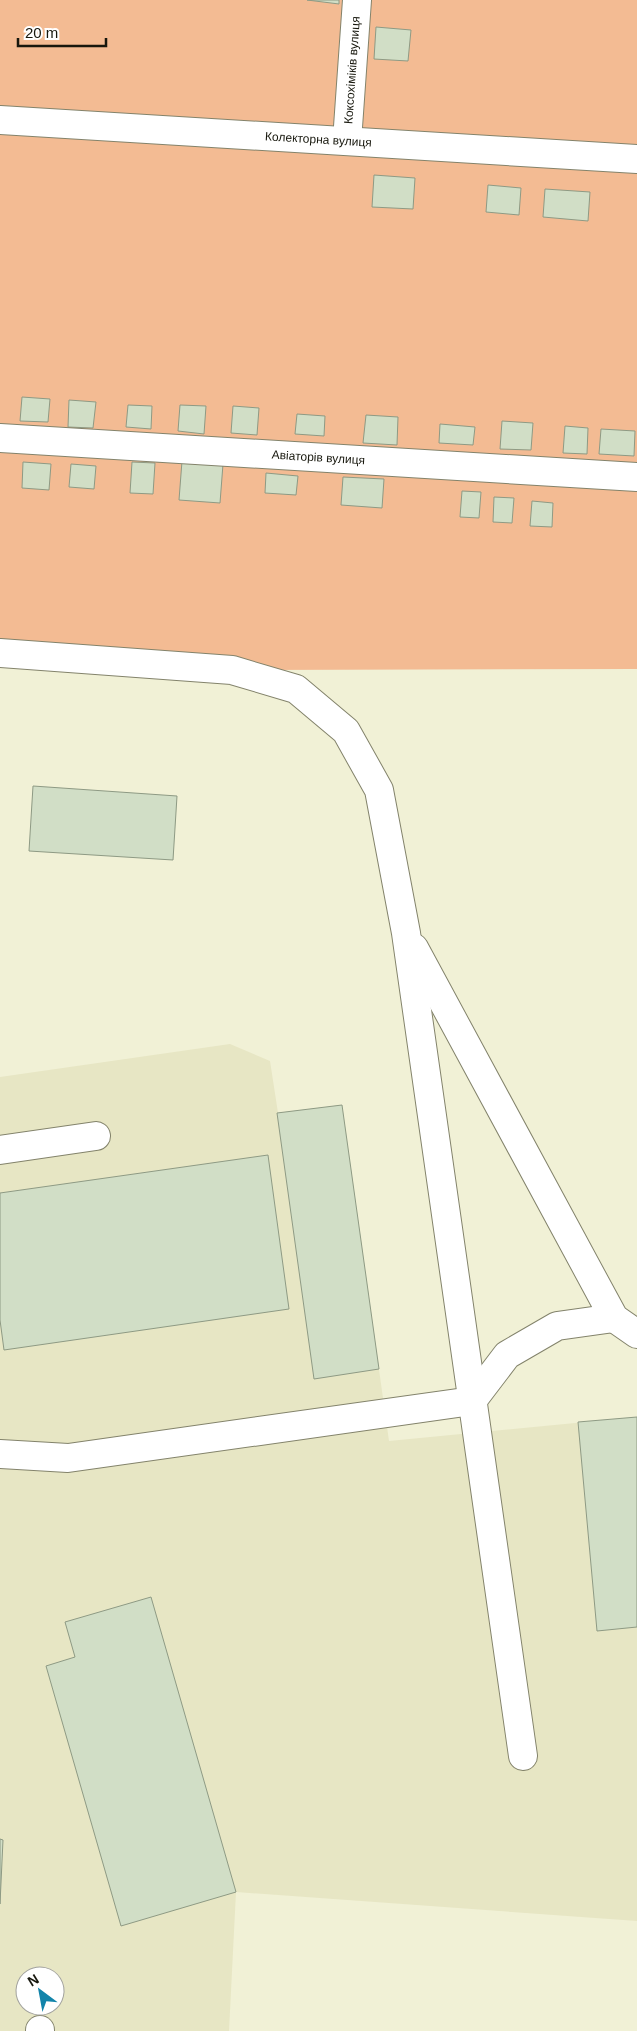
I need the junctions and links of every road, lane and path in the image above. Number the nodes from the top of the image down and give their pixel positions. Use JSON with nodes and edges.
{"nodes":[{"id":1,"x":357,"y":0,"type":"edge"},
{"id":2,"x":0,"y":120,"type":"edge"},
{"id":3,"x":347,"y":141,"type":"junction"},
{"id":4,"x":637,"y":159,"type":"edge"},
{"id":5,"x":0,"y":438,"type":"edge"},
{"id":6,"x":637,"y":477,"type":"edge"},
{"id":7,"x":0,"y":654,"type":"edge"},
{"id":8,"x":406,"y":932,"type":"junction"},
{"id":9,"x":96,"y":1136,"type":"dead end"},
{"id":10,"x":0,"y":1150,"type":"edge"},
{"id":11,"x":614,"y":1318,"type":"junction"},
{"id":12,"x":637,"y":1334,"type":"edge"},
{"id":13,"x":472,"y":1401,"type":"junction"},
{"id":14,"x":0,"y":1454,"type":"edge"},
{"id":15,"x":523,"y":1756,"type":"dead end"}],
"edges":[{"from":1,"to":3,"type":"street","name":"Коксохіміків вулиця"},
{"from":2,"to":3,"type":"street","name":"Колекторна вулиця"},
{"from":3,"to":4,"type":"street","name":"Колекторна вулиця"},
{"from":5,"to":6,"type":"street","name":"Авіаторів вулиця"},
{"from":7,"to":8,"type":"street"},
{"from":8,"to":11,"type":"street"},
{"from":8,"to":13,"type":"street"},
{"from":9,"to":10,"type":"street"},
{"from":11,"to":12,"type":"street"},
{"from":11,"to":13,"type":"street"},
{"from":13,"to":14,"type":"street"},
{"from":13,"to":15,"type":"street"}]}
